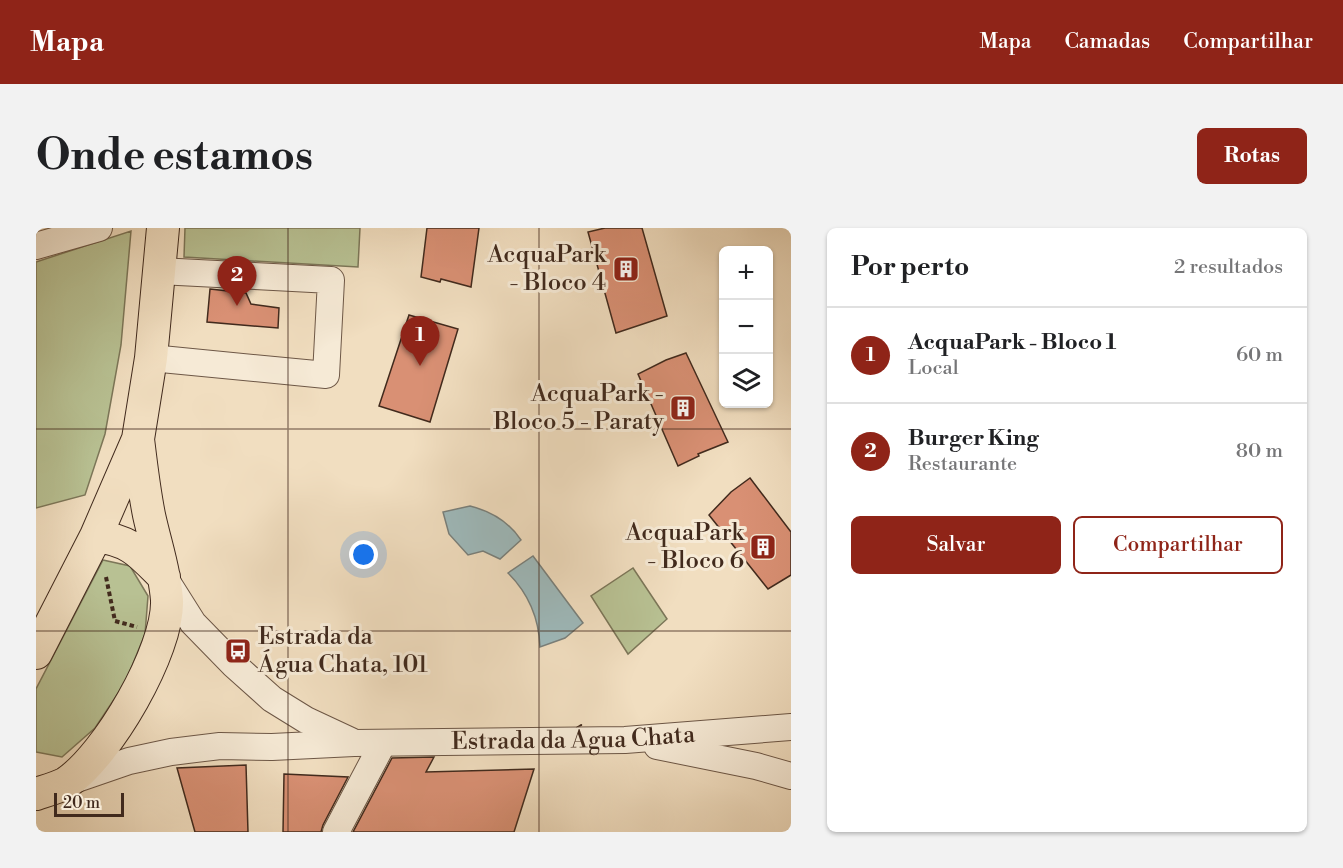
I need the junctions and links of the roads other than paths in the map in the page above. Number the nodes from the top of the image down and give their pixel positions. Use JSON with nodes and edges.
{"nodes":[{"id":1,"x":99,"y":228,"type":"edge"},
{"id":2,"x":163,"y":228,"type":"edge"},
{"id":3,"x":36,"y":246,"type":"edge"},
{"id":4,"x":159,"y":271,"type":"junction"},
{"id":5,"x":151,"y":358,"type":"junction"},
{"id":6,"x":138,"y":439,"type":"junction"},
{"id":7,"x":106,"y":538,"type":"junction"},
{"id":8,"x":164,"y":577,"type":"junction"},
{"id":9,"x":36,"y":653,"type":"edge"},
{"id":10,"x":791,"y":727,"type":"edge"},
{"id":11,"x":625,"y":740,"type":"junction"},
{"id":12,"x":354,"y":743,"type":"junction"},
{"id":13,"x":383,"y":743,"type":"junction"},
{"id":14,"x":36,"y":773,"type":"edge"},
{"id":15,"x":791,"y":776,"type":"edge"},
{"id":16,"x":65,"y":783,"type":"junction"},
{"id":17,"x":36,"y":794,"type":"edge"},
{"id":18,"x":336,"y":832,"type":"edge"}],
"edges":[{"from":1,"to":3,"type":"street"},
{"from":2,"to":4,"type":"main road"},
{"from":4,"to":5,"type":"main road"},
{"from":4,"to":5,"type":"street"},
{"from":5,"to":6,"type":"main road"},
{"from":6,"to":7,"type":"main road"},
{"from":6,"to":8,"type":"main road"},
{"from":7,"to":8,"type":"main road"},
{"from":7,"to":9,"type":"main road"},
{"from":8,"to":12,"type":"street","name":"Estrada da Água Chata"},
{"from":8,"to":16,"type":"main road"},
{"from":10,"to":11,"type":"street","name":"Estrada da Água Chata"},
{"from":11,"to":13,"type":"street","name":"Estrada da Água Chata"},
{"from":11,"to":15,"type":"street"},
{"from":12,"to":13,"type":"street","name":"Estrada da Água Chata"},
{"from":12,"to":16,"type":"street","name":"Estrada da Água Chata"},
{"from":13,"to":18,"type":"street"},
{"from":14,"to":16,"type":"main road"},
{"from":16,"to":17,"type":"main road"}]}
